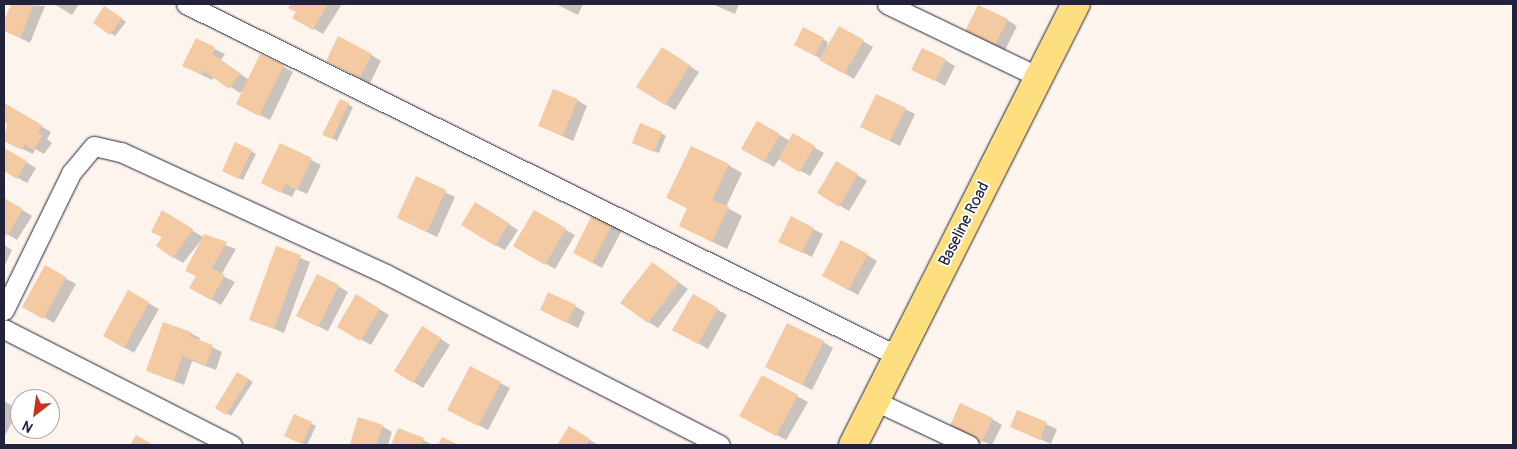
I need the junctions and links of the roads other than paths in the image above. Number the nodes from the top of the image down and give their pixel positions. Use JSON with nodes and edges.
{"nodes":[{"id":1,"x":186,"y":4,"type":"edge"},
{"id":2,"x":887,"y":4,"type":"edge"},
{"id":3,"x":1076,"y":4,"type":"edge"},
{"id":4,"x":1039,"y":77,"type":"junction"},
{"id":5,"x":4,"y":310,"type":"edge"},
{"id":6,"x":4,"y":329,"type":"edge"},
{"id":7,"x":898,"y":356,"type":"junction"},
{"id":8,"x":875,"y":401,"type":"junction"},
{"id":9,"x":232,"y":445,"type":"edge"},
{"id":10,"x":720,"y":445,"type":"edge"},
{"id":11,"x":853,"y":445,"type":"edge"},
{"id":12,"x":969,"y":445,"type":"edge"}],
"edges":[{"from":1,"to":7,"type":"street"},
{"from":2,"to":4,"type":"street"},
{"from":3,"to":4,"type":"main road","name":"Baseline Road"},
{"from":4,"to":7,"type":"main road","name":"Baseline Road"},
{"from":5,"to":10,"type":"street"},
{"from":6,"to":9,"type":"street"},
{"from":7,"to":8,"type":"main road","name":"Baseline Road"},
{"from":8,"to":11,"type":"main road","name":"Baseline Road"},
{"from":8,"to":12,"type":"street"}]}
